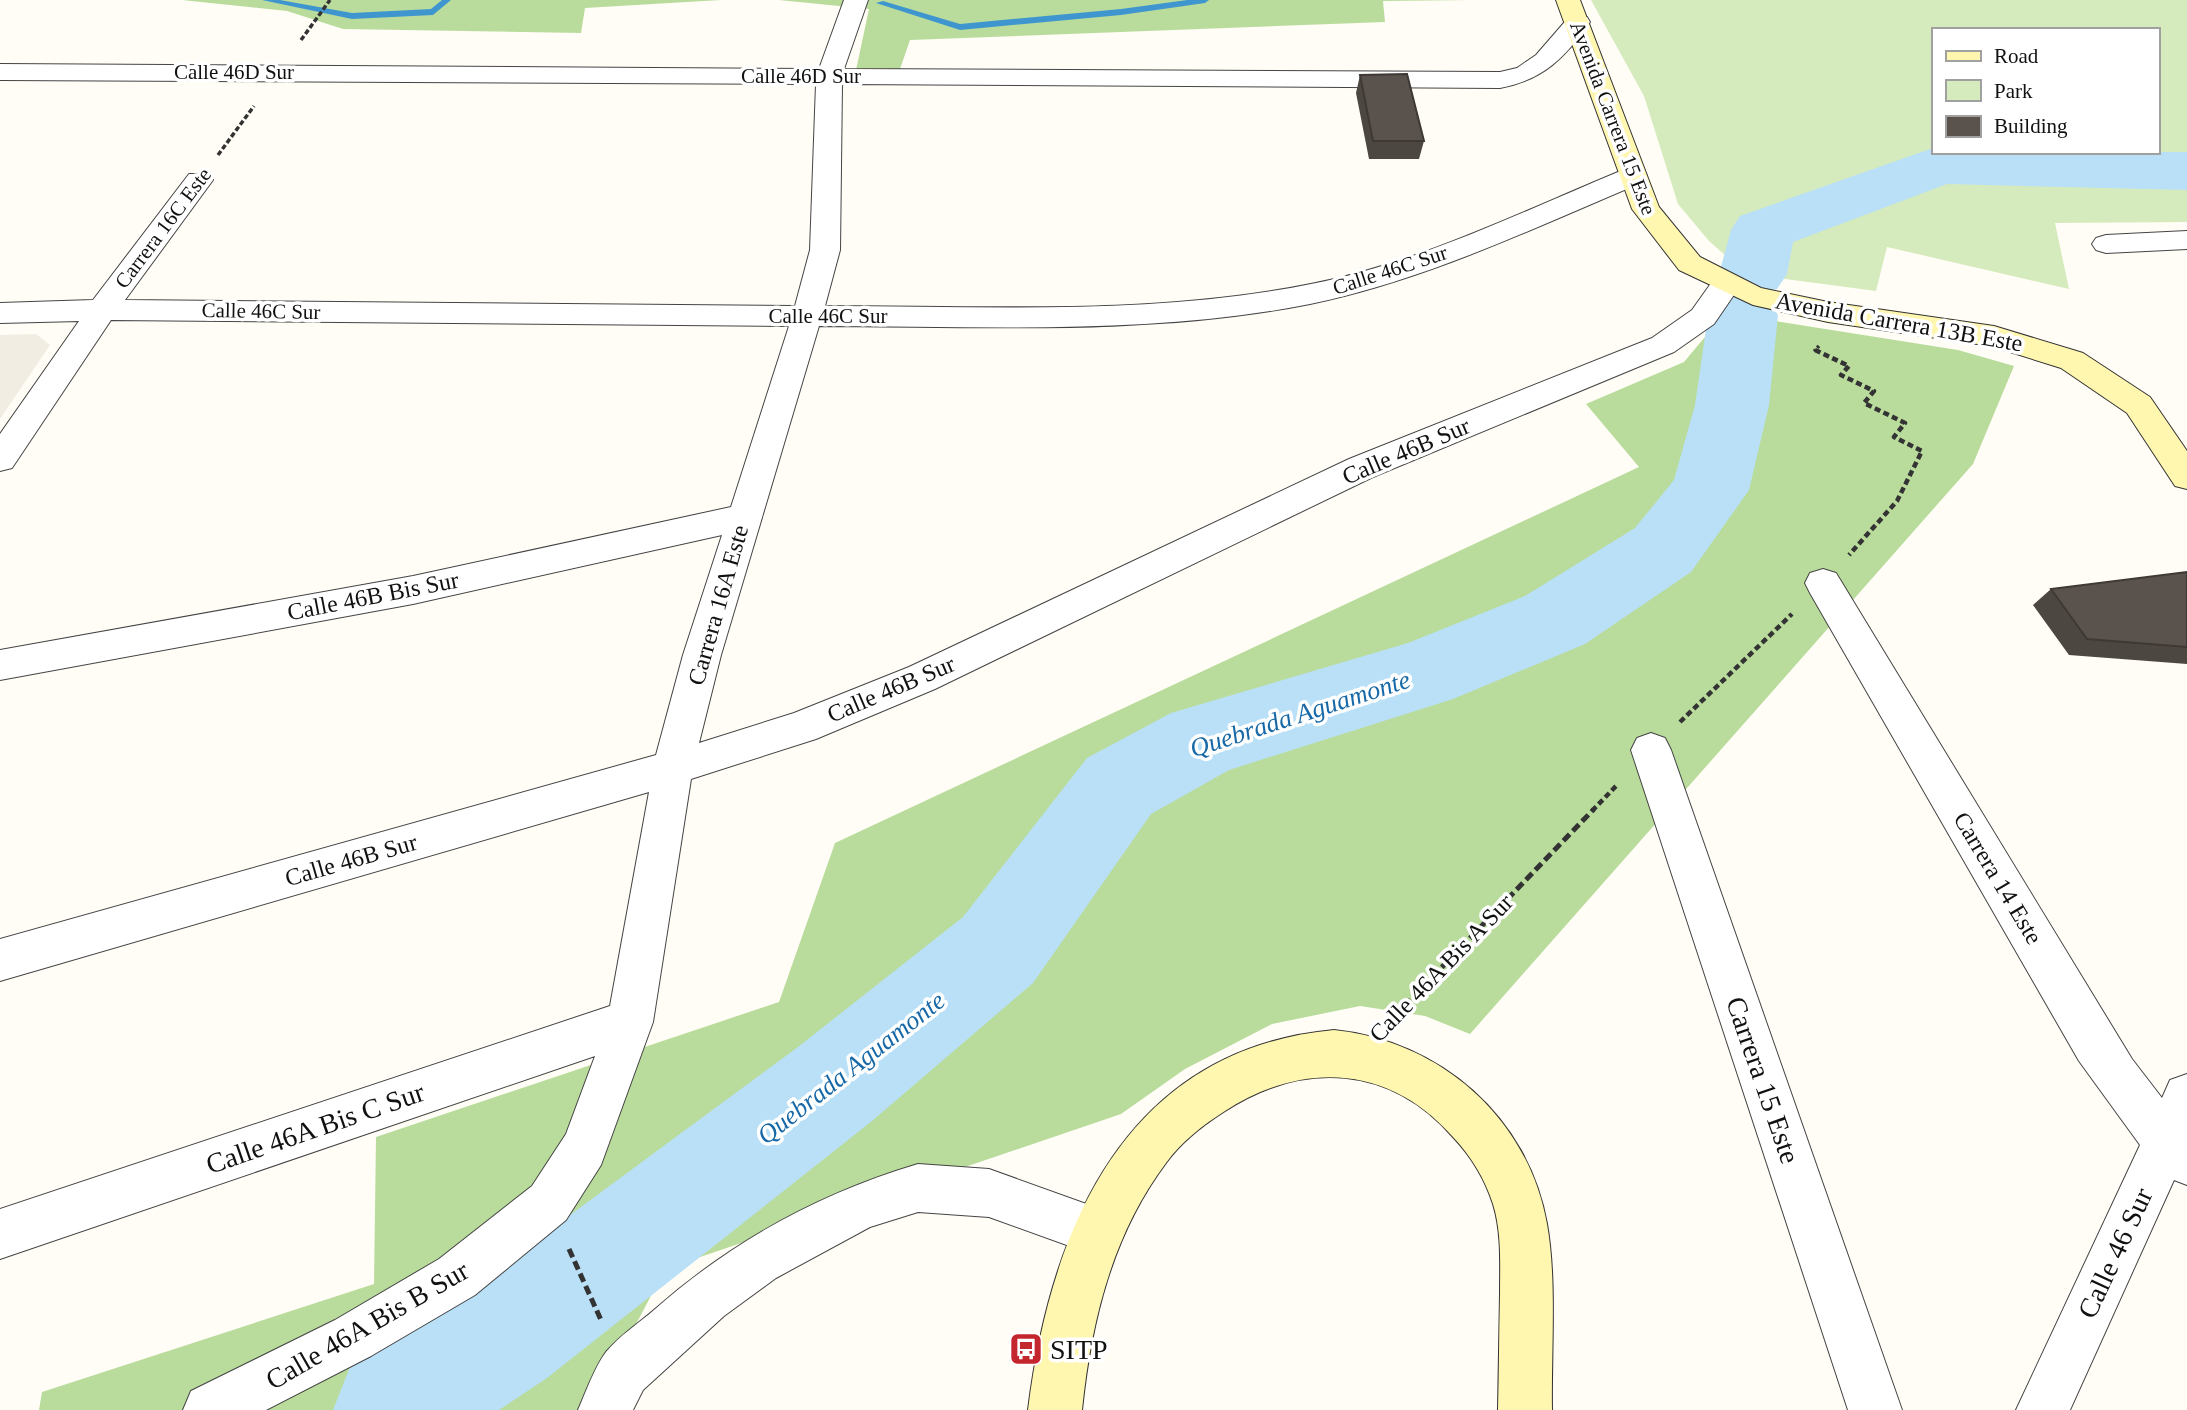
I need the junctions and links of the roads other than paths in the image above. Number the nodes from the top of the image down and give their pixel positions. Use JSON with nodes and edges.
{"nodes":[{"id":1,"x":856,"y":0,"type":"edge"},
{"id":2,"x":1573,"y":11,"type":"edge"},
{"id":3,"x":308,"y":31,"type":"road end"},
{"id":4,"x":0,"y":72,"type":"edge"},
{"id":5,"x":280,"y":72,"type":"junction"},
{"id":6,"x":829,"y":77,"type":"junction"},
{"id":7,"x":1633,"y":176,"type":"junction"},
{"id":8,"x":199,"y":180,"type":"road end"},
{"id":9,"x":2187,"y":240,"type":"edge"},
{"id":10,"x":2106,"y":244,"type":"dead end"},
{"id":11,"x":1725,"y":286,"type":"junction"},
{"id":12,"x":102,"y":310,"type":"junction"},
{"id":13,"x":0,"y":313,"type":"edge"},
{"id":14,"x":808,"y":316,"type":"junction"},
{"id":15,"x":0,"y":459,"type":"edge"},
{"id":16,"x":2187,"y":477,"type":"edge"},
{"id":17,"x":743,"y":517,"type":"junction"},
{"id":18,"x":1823,"y":583,"type":"road end"},
{"id":19,"x":0,"y":665,"type":"edge"},
{"id":20,"x":1651,"y":750,"type":"road end"},
{"id":21,"x":673,"y":768,"type":"junction"},
{"id":22,"x":0,"y":960,"type":"edge"},
{"id":23,"x":630,"y":1022,"type":"junction"},
{"id":24,"x":2187,"y":1097,"type":"edge"},
{"id":25,"x":2177,"y":1151,"type":"edge"},
{"id":26,"x":549,"y":1203,"type":"joint"},
{"id":27,"x":1100,"y":1232,"type":"junction"},
{"id":28,"x":0,"y":1234,"type":"edge"},
{"id":29,"x":210,"y":1410,"type":"edge"},
{"id":30,"x":606,"y":1410,"type":"edge"},
{"id":31,"x":1055,"y":1410,"type":"edge"},
{"id":32,"x":1525,"y":1410,"type":"edge"},
{"id":33,"x":1875,"y":1410,"type":"edge"},
{"id":34,"x":2043,"y":1410,"type":"edge"}],
"edges":[{"from":1,"to":6,"type":"street","name":"Carrera 16A Este"},
{"from":2,"to":6,"type":"street","name":"Calle 46D Sur"},
{"from":2,"to":7,"type":"main road","name":"Avenida Carrera 15 Este"},
{"from":3,"to":5,"type":"street"},
{"from":4,"to":5,"type":"street","name":"Calle 46D Sur"},
{"from":5,"to":6,"type":"street","name":"Calle 46D Sur"},
{"from":6,"to":14,"type":"street","name":"Carrera 16A Este"},
{"from":7,"to":11,"type":"main road","name":"Avenida Carrera 15 Este"},
{"from":7,"to":14,"type":"street","name":"Calle 46C Sur"},
{"from":8,"to":12,"type":"street","name":"Carrera 16C Este"},
{"from":9,"to":10,"type":"street"},
{"from":11,"to":16,"type":"main road","name":"Avenida Carrera 13B Este"},
{"from":11,"to":21,"type":"street","name":"Calle 46B Sur"},
{"from":12,"to":13,"type":"street","name":"Calle 46C Sur"},
{"from":12,"to":14,"type":"street","name":"Calle 46C Sur"},
{"from":12,"to":15,"type":"street","name":"Carrera 16C Este"},
{"from":14,"to":17,"type":"street","name":"Carrera 16A Este"},
{"from":17,"to":19,"type":"street","name":"Calle 46B Bis Sur"},
{"from":17,"to":21,"type":"street","name":"Carrera 16A Este"},
{"from":18,"to":25,"type":"street","name":"Carrera 14 Este"},
{"from":20,"to":33,"type":"street","name":"Carrera 15 Este"},
{"from":21,"to":22,"type":"street","name":"Calle 46B Sur"},
{"from":21,"to":23,"type":"street","name":"Carrera 16A Este"},
{"from":23,"to":26,"type":"street","name":"Carrera 16A Este"},
{"from":23,"to":28,"type":"street","name":"Calle 46A Bis C Sur"},
{"from":24,"to":25,"type":"street","name":"Calle 46 Sur"},
{"from":25,"to":34,"type":"street","name":"Calle 46 Sur"},
{"from":26,"to":29,"type":"street","name":"Calle 46A Bis B Sur"},
{"from":27,"to":30,"type":"street"},
{"from":27,"to":31,"type":"main road","name":"Calle 46A Bis A Sur"},
{"from":27,"to":32,"type":"main road","name":"Calle 46A Bis A Sur"}]}
